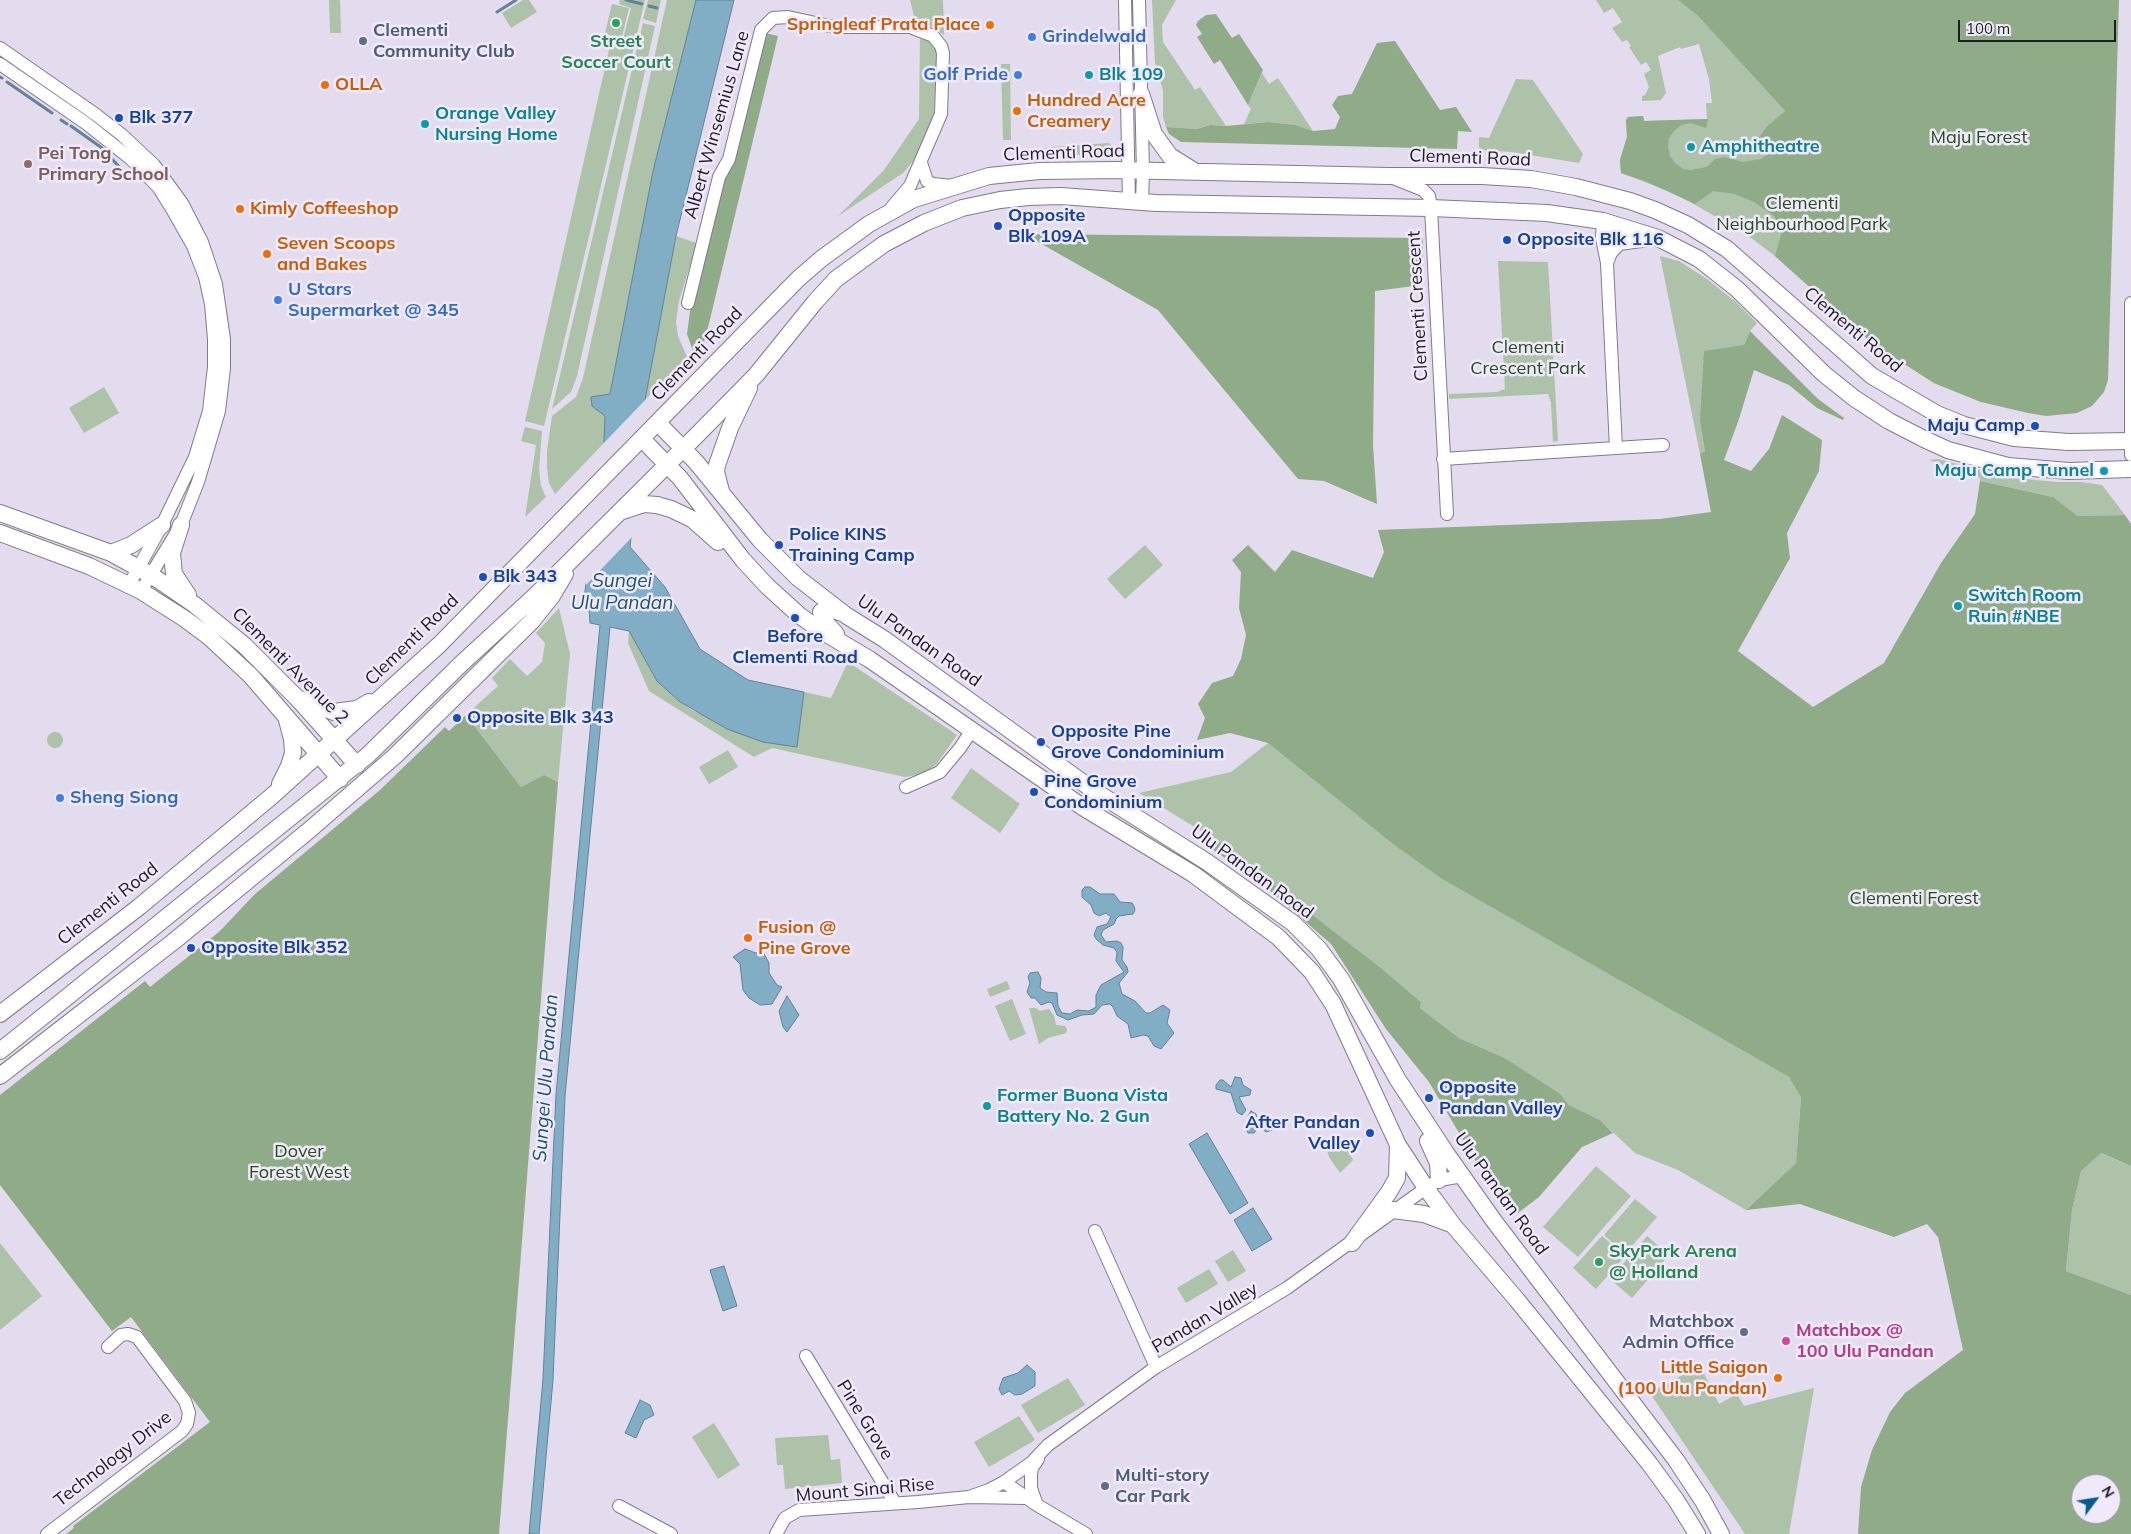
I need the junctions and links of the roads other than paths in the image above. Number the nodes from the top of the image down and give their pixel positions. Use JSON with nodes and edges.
{"nodes":[{"id":1,"x":1126,"y":0,"type":"edge"},
{"id":2,"x":1138,"y":0,"type":"edge"},
{"id":3,"x":0,"y":48,"type":"edge"},
{"id":4,"x":0,"y":64,"type":"edge"},
{"id":5,"x":1141,"y":94,"type":"junction"},
{"id":6,"x":921,"y":163,"type":"junction"},
{"id":7,"x":1136,"y":171,"type":"junction"},
{"id":8,"x":1196,"y":172,"type":"junction"},
{"id":9,"x":1388,"y":176,"type":"junction"},
{"id":10,"x":955,"y":186,"type":"junction"},
{"id":11,"x":1136,"y":202,"type":"junction"},
{"id":12,"x":1431,"y":208,"type":"junction"},
{"id":13,"x":885,"y":214,"type":"junction"},
{"id":14,"x":1603,"y":220,"type":"junction"},
{"id":15,"x":1658,"y":238,"type":"junction"},
{"id":16,"x":1607,"y":263,"type":"junction"},
{"id":17,"x":688,"y":303,"type":"dead end"},
{"id":18,"x":2131,"y":303,"type":"edge"},
{"id":19,"x":756,"y":375,"type":"junction"},
{"id":20,"x":658,"y":423,"type":"junction"},
{"id":21,"x":642,"y":439,"type":"junction"},
{"id":22,"x":1663,"y":445,"type":"dead end"},
{"id":23,"x":2131,"y":446,"type":"edge"},
{"id":24,"x":1616,"y":448,"type":"junction"},
{"id":25,"x":683,"y":449,"type":"junction"},
{"id":26,"x":1443,"y":460,"type":"junction"},
{"id":27,"x":667,"y":465,"type":"junction"},
{"id":28,"x":2131,"y":469,"type":"edge"},
{"id":29,"x":722,"y":494,"type":"junction"},
{"id":30,"x":0,"y":513,"type":"edge"},
{"id":31,"x":617,"y":514,"type":"junction"},
{"id":32,"x":1447,"y":514,"type":"dead end"},
{"id":33,"x":162,"y":525,"type":"junction"},
{"id":34,"x":181,"y":525,"type":"junction"},
{"id":35,"x":0,"y":533,"type":"edge"},
{"id":36,"x":64,"y":536,"type":"junction"},
{"id":37,"x":111,"y":553,"type":"junction"},
{"id":38,"x":58,"y":554,"type":"junction"},
{"id":39,"x":576,"y":555,"type":"junction"},
{"id":40,"x":743,"y":560,"type":"junction"},
{"id":41,"x":145,"y":572,"type":"junction"},
{"id":42,"x":135,"y":588,"type":"junction"},
{"id":43,"x":195,"y":605,"type":"junction"},
{"id":44,"x":847,"y":616,"type":"junction"},
{"id":45,"x":850,"y":648,"type":"junction"},
{"id":46,"x":386,"y":693,"type":"junction"},
{"id":47,"x":297,"y":698,"type":"junction"},
{"id":48,"x":286,"y":716,"type":"junction"},
{"id":49,"x":972,"y":730,"type":"junction"},
{"id":50,"x":335,"y":740,"type":"junction"},
{"id":51,"x":319,"y":754,"type":"junction"},
{"id":52,"x":357,"y":765,"type":"junction"},
{"id":53,"x":340,"y":779,"type":"junction"},
{"id":54,"x":906,"y":787,"type":"dead end"},
{"id":55,"x":272,"y":796,"type":"junction"},
{"id":56,"x":98,"y":999,"type":"junction"},
{"id":57,"x":0,"y":1014,"type":"edge"},
{"id":58,"x":25,"y":1032,"type":"junction"},
{"id":59,"x":0,"y":1051,"type":"edge"},
{"id":60,"x":0,"y":1076,"type":"edge"},
{"id":61,"x":1398,"y":1080,"type":"junction"},
{"id":62,"x":1398,"y":1144,"type":"junction"},
{"id":63,"x":1463,"y":1176,"type":"junction"},
{"id":64,"x":1432,"y":1184,"type":"junction"},
{"id":65,"x":1393,"y":1210,"type":"junction"},
{"id":66,"x":1454,"y":1225,"type":"junction"},
{"id":67,"x":1094,"y":1231,"type":"dead end"},
{"id":68,"x":1352,"y":1243,"type":"junction"},
{"id":69,"x":108,"y":1347,"type":"dead end"},
{"id":70,"x":806,"y":1356,"type":"dead end"},
{"id":71,"x":1156,"y":1367,"type":"junction"},
{"id":72,"x":1048,"y":1445,"type":"junction"},
{"id":73,"x":1004,"y":1482,"type":"junction"},
{"id":74,"x":969,"y":1497,"type":"junction"},
{"id":75,"x":1031,"y":1501,"type":"junction"},
{"id":76,"x":895,"y":1503,"type":"junction"},
{"id":77,"x":619,"y":1506,"type":"dead end"},
{"id":78,"x":47,"y":1534,"type":"edge"},
{"id":79,"x":671,"y":1534,"type":"edge"},
{"id":80,"x":776,"y":1534,"type":"edge"},
{"id":81,"x":1086,"y":1534,"type":"edge"},
{"id":82,"x":1697,"y":1534,"type":"edge"},
{"id":83,"x":1721,"y":1534,"type":"edge"}],
"edges":[{"from":1,"to":7,"type":"street"},
{"from":2,"to":5,"type":"street"},
{"from":3,"to":34,"type":"street"},
{"from":4,"to":33,"type":"street"},
{"from":5,"to":7,"type":"street"},
{"from":5,"to":8,"type":"main road"},
{"from":6,"to":10,"type":"street"},
{"from":6,"to":13,"type":"street"},
{"from":6,"to":17,"type":"street","name":"Albert Winsemius Lane"},
{"from":7,"to":8,"type":"main road","name":"Clementi Road"},
{"from":7,"to":10,"type":"main road","name":"Clementi Road"},
{"from":7,"to":11,"type":"street"},
{"from":8,"to":9,"type":"main road","name":"Clementi Road"},
{"from":9,"to":12,"type":"street","name":"Clementi Crescent"},
{"from":9,"to":23,"type":"main road","name":"Clementi Road"},
{"from":10,"to":13,"type":"main road","name":"Clementi Road"},
{"from":11,"to":12,"type":"main road"},
{"from":11,"to":19,"type":"main road"},
{"from":12,"to":14,"type":"main road"},
{"from":12,"to":26,"type":"street","name":"Clementi Crescent"},
{"from":13,"to":20,"type":"main road","name":"Clementi Road"},
{"from":14,"to":15,"type":"main road"},
{"from":14,"to":16,"type":"street"},
{"from":15,"to":16,"type":"street"},
{"from":15,"to":28,"type":"main road"},
{"from":16,"to":24,"type":"street"},
{"from":18,"to":23,"type":"street"},
{"from":19,"to":25,"type":"main road"},
{"from":19,"to":29,"type":"main road"},
{"from":20,"to":21,"type":"main road","name":"Clementi Road"},
{"from":20,"to":25,"type":"main road","name":"Ulu Pandan Road"},
{"from":21,"to":27,"type":"main road","name":"Ulu Pandan Road"},
{"from":21,"to":46,"type":"main road","name":"Clementi Road"},
{"from":22,"to":24,"type":"street"},
{"from":24,"to":26,"type":"street"},
{"from":25,"to":27,"type":"main road"},
{"from":25,"to":29,"type":"main road","name":"Ulu Pandan Road"},
{"from":26,"to":32,"type":"street","name":"Clementi Crescent"},
{"from":27,"to":31,"type":"main road"},
{"from":27,"to":40,"type":"main road","name":"Ulu Pandan Road"},
{"from":29,"to":44,"type":"main road","name":"Ulu Pandan Road"},
{"from":30,"to":36,"type":"main road","name":"Clementi Avenue 2"},
{"from":31,"to":39,"type":"main road"},
{"from":31,"to":40,"type":"main road"},
{"from":33,"to":37,"type":"main road"},
{"from":33,"to":41,"type":"street"},
{"from":34,"to":41,"type":"street"},
{"from":34,"to":43,"type":"main road"},
{"from":35,"to":38,"type":"main road","name":"Clementi Avenue 2"},
{"from":36,"to":37,"type":"main road","name":"Clementi Avenue 2"},
{"from":36,"to":38,"type":"main road"},
{"from":37,"to":41,"type":"main road","name":"Clementi Avenue 2"},
{"from":38,"to":42,"type":"main road","name":"Clementi Avenue 2"},
{"from":39,"to":52,"type":"main road"},
{"from":39,"to":56,"type":"main road"},
{"from":40,"to":45,"type":"main road","name":"Ulu Pandan Road"},
{"from":41,"to":42,"type":"street"},
{"from":41,"to":43,"type":"main road","name":"Clementi Avenue 2"},
{"from":42,"to":48,"type":"main road","name":"Clementi Avenue 2"},
{"from":43,"to":47,"type":"main road","name":"Clementi Avenue 2"},
{"from":44,"to":45,"type":"main road"},
{"from":44,"to":61,"type":"main road","name":"Ulu Pandan Road"},
{"from":45,"to":49,"type":"main road","name":"Ulu Pandan Road"},
{"from":46,"to":47,"type":"main road"},
{"from":46,"to":50,"type":"main road","name":"Clementi Road"},
{"from":47,"to":50,"type":"main road","name":"Clementi Avenue 2"},
{"from":48,"to":51,"type":"main road","name":"Clementi Avenue 2"},
{"from":48,"to":55,"type":"main road"},
{"from":49,"to":54,"type":"street"},
{"from":49,"to":62,"type":"main road","name":"Ulu Pandan Road"},
{"from":50,"to":51,"type":"main road","name":"Clementi Road"},
{"from":50,"to":52,"type":"main road","name":"Clementi Avenue 2"},
{"from":51,"to":53,"type":"main road","name":"Clementi Avenue 2"},
{"from":51,"to":55,"type":"main road","name":"Clementi Road"},
{"from":52,"to":53,"type":"main road"},
{"from":53,"to":58,"type":"main road"},
{"from":55,"to":57,"type":"main road","name":"Clementi Road"},
{"from":56,"to":58,"type":"main road"},
{"from":56,"to":60,"type":"main road"},
{"from":58,"to":59,"type":"main road"},
{"from":61,"to":63,"type":"main road","name":"Ulu Pandan Road"},
{"from":61,"to":64,"type":"main road"},
{"from":62,"to":64,"type":"main road","name":"Ulu Pandan Road"},
{"from":62,"to":68,"type":"main road"},
{"from":63,"to":64,"type":"street","name":"Pandan Valley"},
{"from":63,"to":83,"type":"main road","name":"Ulu Pandan Road"},
{"from":64,"to":65,"type":"street","name":"Pandan Valley"},
{"from":64,"to":66,"type":"main road","name":"Ulu Pandan Road"},
{"from":65,"to":66,"type":"main road"},
{"from":65,"to":68,"type":"street","name":"Pandan Valley"},
{"from":66,"to":82,"type":"main road","name":"Ulu Pandan Road"},
{"from":67,"to":71,"type":"street"},
{"from":68,"to":71,"type":"street","name":"Pandan Valley"},
{"from":69,"to":78,"type":"street","name":"Technology Drive"},
{"from":70,"to":76,"type":"street","name":"Pine Grove"},
{"from":71,"to":72,"type":"street","name":"Pandan Valley"},
{"from":72,"to":73,"type":"street","name":"Pandan Valley"},
{"from":72,"to":75,"type":"street"},
{"from":73,"to":74,"type":"street","name":"Pandan Valley"},
{"from":73,"to":75,"type":"street"},
{"from":74,"to":75,"type":"street"},
{"from":74,"to":76,"type":"street","name":"Mount Sinai Rise"},
{"from":75,"to":81,"type":"street"},
{"from":76,"to":80,"type":"street","name":"Mount Sinai Rise"},
{"from":77,"to":79,"type":"street"}]}
